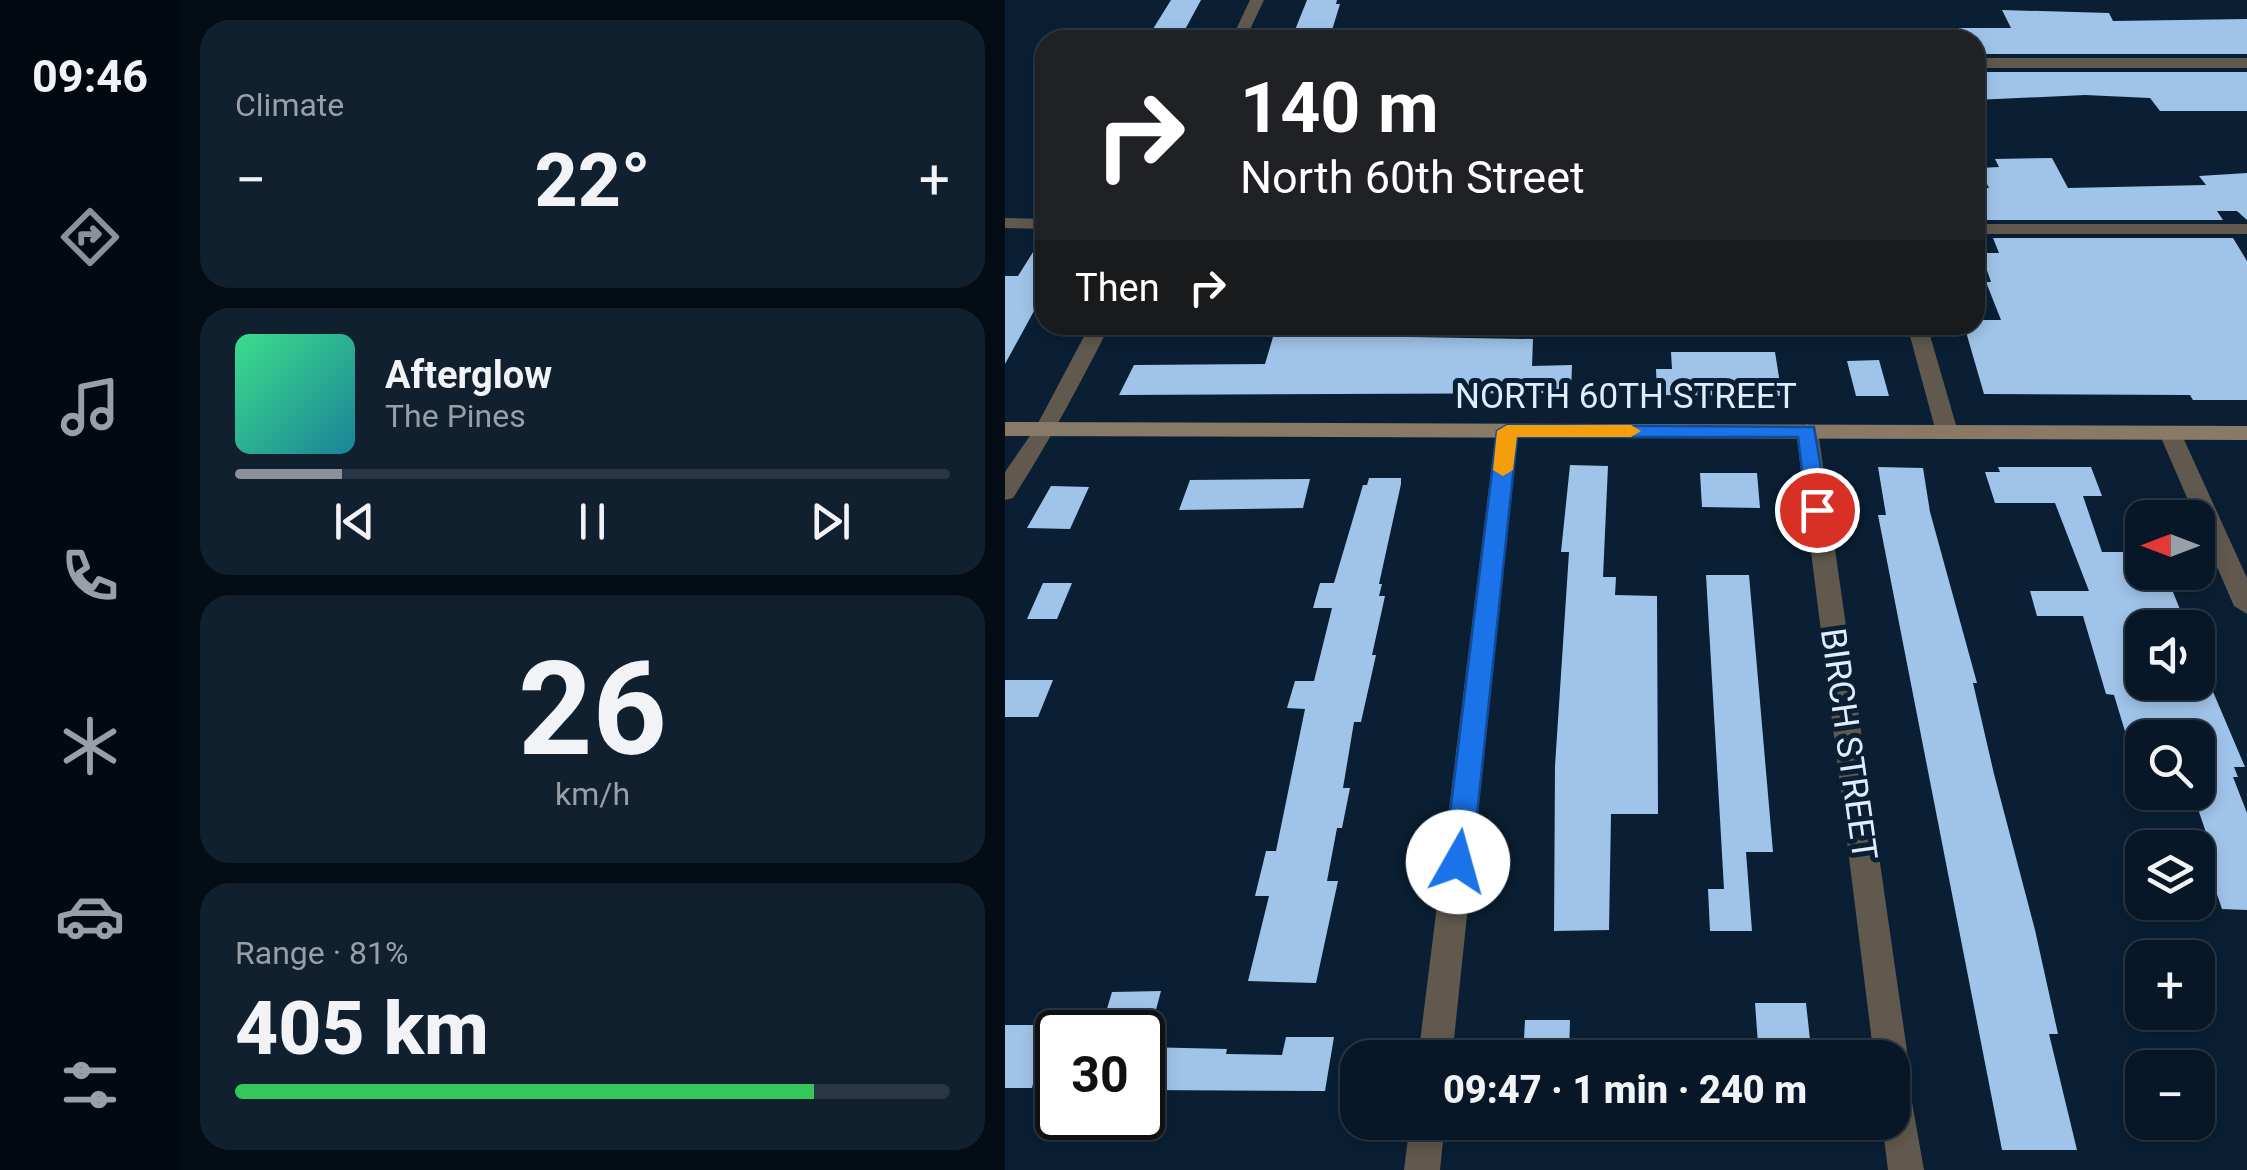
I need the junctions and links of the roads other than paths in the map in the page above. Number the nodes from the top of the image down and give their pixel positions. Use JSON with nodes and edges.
{"nodes":[{"id":1,"x":1257,"y":0,"type":"edge"},
{"id":2,"x":1243,"y":30,"type":"edge"},
{"id":3,"x":1985,"y":62,"type":"edge"},
{"id":4,"x":2247,"y":63,"type":"edge"},
{"id":5,"x":1005,"y":223,"type":"edge"},
{"id":6,"x":1035,"y":224,"type":"edge"},
{"id":7,"x":1985,"y":229,"type":"edge"},
{"id":8,"x":2247,"y":229,"type":"edge"},
{"id":9,"x":1095,"y":335,"type":"edge"},
{"id":10,"x":1920,"y":335,"type":"edge"},
{"id":11,"x":1005,"y":429,"type":"edge"},
{"id":12,"x":1046,"y":429,"type":"junction"},
{"id":13,"x":1507,"y":431,"type":"junction"},
{"id":14,"x":1807,"y":431,"type":"junction"},
{"id":15,"x":1947,"y":432,"type":"junction"},
{"id":16,"x":2169,"y":432,"type":"junction"},
{"id":17,"x":2247,"y":433,"type":"edge"},
{"id":18,"x":1005,"y":493,"type":"edge"},
{"id":19,"x":2247,"y":606,"type":"edge"},
{"id":20,"x":1437,"y":1040,"type":"edge"},
{"id":21,"x":1889,"y":1040,"type":"edge"},
{"id":22,"x":1426,"y":1140,"type":"edge"},
{"id":23,"x":1902,"y":1140,"type":"edge"},
{"id":24,"x":1423,"y":1170,"type":"edge"},
{"id":25,"x":1906,"y":1170,"type":"edge"}],
"edges":[{"from":1,"to":2,"type":"street"},
{"from":3,"to":4,"type":"street"},
{"from":5,"to":6,"type":"street"},
{"from":7,"to":8,"type":"street"},
{"from":9,"to":12,"type":"street"},
{"from":10,"to":15,"type":"street"},
{"from":11,"to":12,"type":"main road","name":"NORTH 60TH STREET"},
{"from":12,"to":13,"type":"main road","name":"NORTH 60TH STREET"},
{"from":12,"to":18,"type":"street"},
{"from":13,"to":14,"type":"main road","name":"NORTH 60TH STREET"},
{"from":13,"to":20,"type":"street"},
{"from":14,"to":15,"type":"main road","name":"NORTH 60TH STREET"},
{"from":14,"to":21,"type":"street","name":"BIRCH STREET"},
{"from":15,"to":16,"type":"main road","name":"NORTH 60TH STREET"},
{"from":16,"to":17,"type":"main road","name":"NORTH 60TH STREET"},
{"from":16,"to":19,"type":"street"},
{"from":22,"to":24,"type":"street"},
{"from":23,"to":25,"type":"street"}]}
